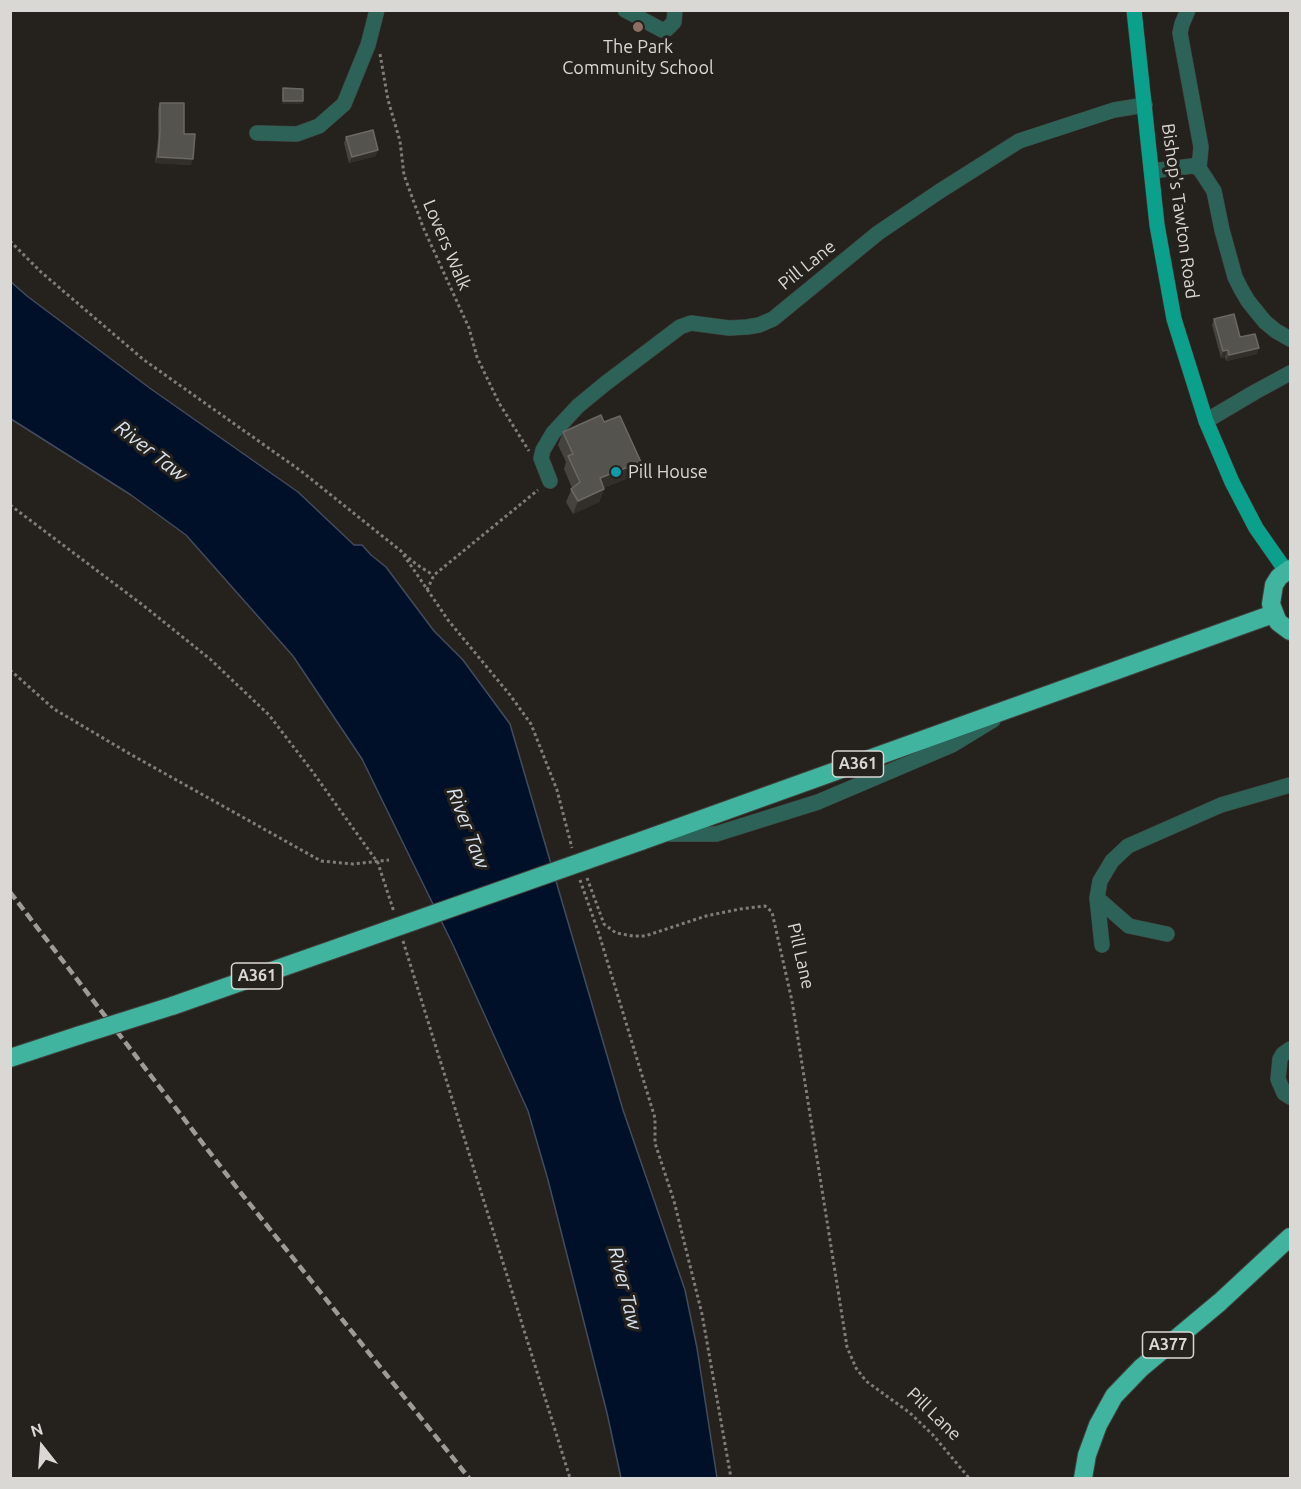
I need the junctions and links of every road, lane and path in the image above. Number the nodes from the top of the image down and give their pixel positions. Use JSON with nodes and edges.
{"nodes":[{"id":1,"x":625,"y":10,"type":"edge"},
{"id":2,"x":675,"y":10,"type":"edge"},
{"id":3,"x":1134,"y":10,"type":"edge"},
{"id":4,"x":1188,"y":10,"type":"edge"},
{"id":5,"x":376,"y":16,"type":"edge"},
{"id":6,"x":1145,"y":105,"type":"junction"},
{"id":7,"x":257,"y":134,"type":"dead end"},
{"id":8,"x":1199,"y":168,"type":"junction"},
{"id":9,"x":1152,"y":171,"type":"junction"},
{"id":10,"x":10,"y":240,"type":"edge"},
{"id":11,"x":1290,"y":339,"type":"edge"},
{"id":12,"x":1290,"y":373,"type":"edge"},
{"id":13,"x":1206,"y":421,"type":"junction"},
{"id":14,"x":541,"y":458,"type":"junction"},
{"id":15,"x":550,"y":481,"type":"joint"},
{"id":16,"x":10,"y":505,"type":"edge"},
{"id":17,"x":401,"y":551,"type":"junction"},
{"id":18,"x":1288,"y":570,"type":"edge"},
{"id":19,"x":434,"y":575,"type":"junction"},
{"id":20,"x":427,"y":590,"type":"junction"},
{"id":21,"x":1273,"y":614,"type":"junction"},
{"id":22,"x":1290,"y":631,"type":"edge"},
{"id":23,"x":10,"y":670,"type":"edge"},
{"id":24,"x":1290,"y":785,"type":"edge"},
{"id":25,"x":575,"y":855,"type":"dead end"},
{"id":26,"x":389,"y":860,"type":"dead end"},
{"id":27,"x":378,"y":863,"type":"junction"},
{"id":28,"x":1097,"y":898,"type":"junction"},
{"id":29,"x":395,"y":915,"type":"dead end"},
{"id":30,"x":1167,"y":934,"type":"dead end"},
{"id":31,"x":402,"y":936,"type":"dead end"},
{"id":32,"x":1102,"y":945,"type":"dead end"},
{"id":33,"x":1290,"y":1049,"type":"edge"},
{"id":34,"x":10,"y":1058,"type":"edge"},
{"id":35,"x":1290,"y":1097,"type":"edge"},
{"id":36,"x":1290,"y":1237,"type":"edge"},
{"id":37,"x":570,"y":1479,"type":"edge"},
{"id":38,"x":731,"y":1479,"type":"edge"},
{"id":39,"x":969,"y":1479,"type":"edge"},
{"id":40,"x":1083,"y":1479,"type":"edge"}],
"edges":[{"from":1,"to":2,"type":"street"},
{"from":3,"to":6,"type":"main road","name":"Bishop's Tawton Road"},
{"from":4,"to":8,"type":"street"},
{"from":5,"to":7,"type":"street"},
{"from":5,"to":14,"type":"path","name":"Lovers Walk"},
{"from":6,"to":9,"type":"main road","name":"Bishop's Tawton Road"},
{"from":6,"to":14,"type":"street","name":"Pill Lane"},
{"from":8,"to":9,"type":"street"},
{"from":8,"to":11,"type":"street"},
{"from":9,"to":13,"type":"main road","name":"Bishop's Tawton Road"},
{"from":10,"to":17,"type":"path"},
{"from":12,"to":13,"type":"street"},
{"from":13,"to":18,"type":"main road","name":"Bishop's Tawton Road"},
{"from":14,"to":15,"type":"street"},
{"from":15,"to":19,"type":"path"},
{"from":16,"to":27,"type":"path"},
{"from":17,"to":19,"type":"path"},
{"from":17,"to":20,"type":"path"},
{"from":18,"to":21,"type":"highway"},
{"from":19,"to":20,"type":"path"},
{"from":20,"to":25,"type":"path"},
{"from":21,"to":22,"type":"highway"},
{"from":21,"to":34,"type":"highway","number":"A361","bridge":true},
{"from":23,"to":27,"type":"path"},
{"from":24,"to":28,"type":"street"},
{"from":26,"to":27,"type":"path"},
{"from":27,"to":29,"type":"path"},
{"from":28,"to":30,"type":"street"},
{"from":28,"to":32,"type":"street"},
{"from":31,"to":37,"type":"path"},
{"from":33,"to":35,"type":"street"},
{"from":36,"to":40,"type":"highway","number":"A377"},
{"from":38,"to":39,"type":"path","name":"Pill Lane"}]}
